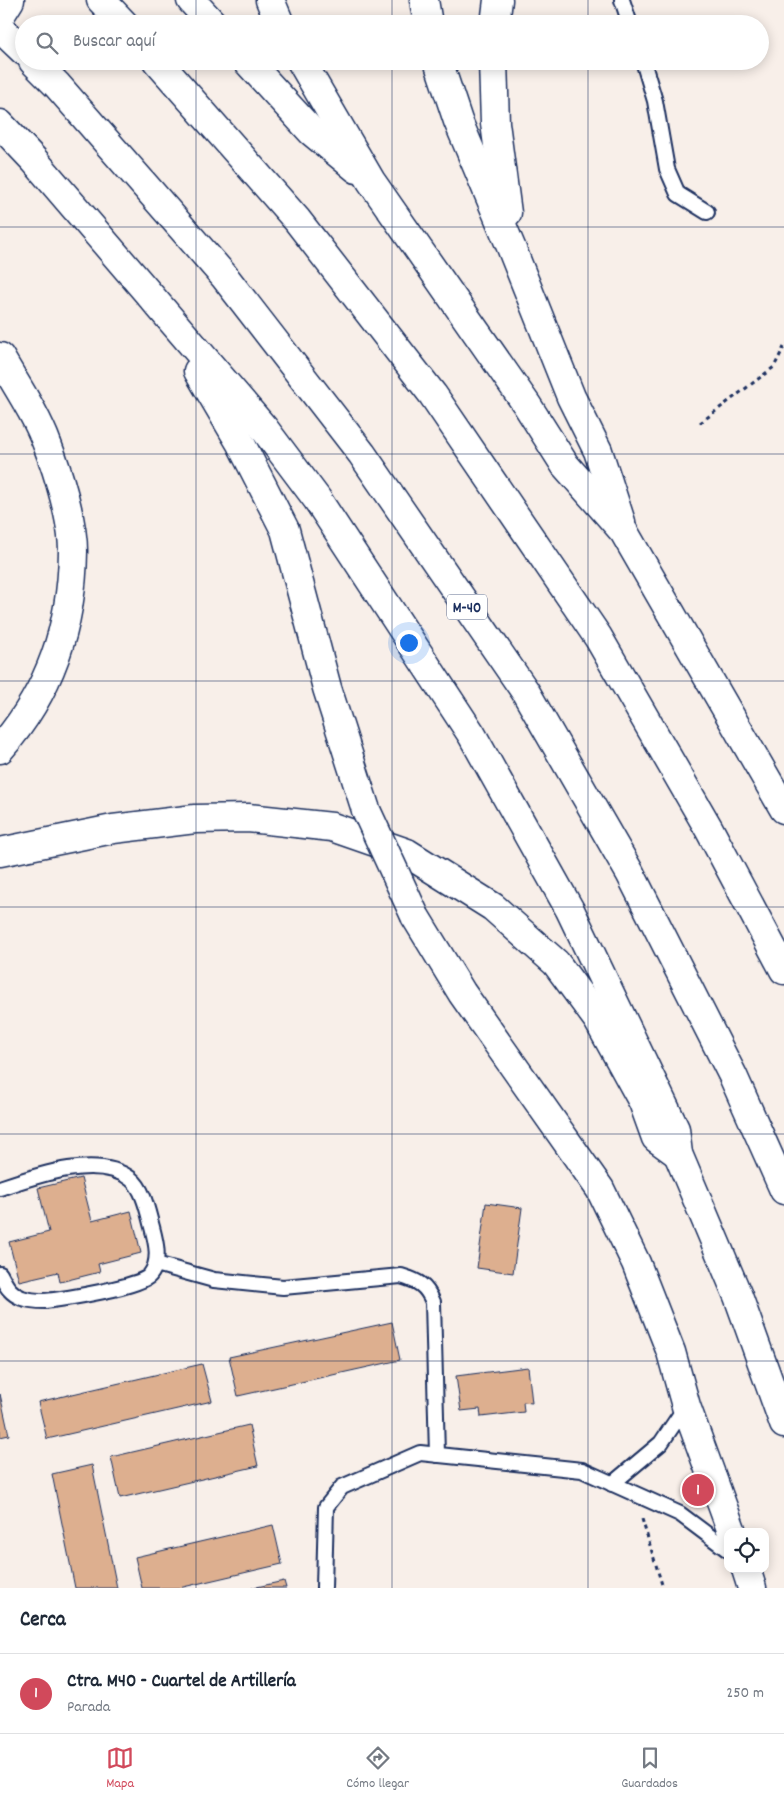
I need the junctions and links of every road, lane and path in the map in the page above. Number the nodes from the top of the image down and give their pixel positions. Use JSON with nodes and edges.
{"nodes":[{"id":1,"x":4,"y":0,"type":"edge"},
{"id":2,"x":10,"y":0,"type":"edge"},
{"id":3,"x":191,"y":0,"type":"edge"},
{"id":4,"x":270,"y":0,"type":"edge"},
{"id":5,"x":424,"y":0,"type":"edge"},
{"id":6,"x":498,"y":0,"type":"edge"},
{"id":7,"x":622,"y":0,"type":"edge"},
{"id":8,"x":0,"y":5,"type":"edge"},
{"id":9,"x":205,"y":15,"type":"edge"},
{"id":10,"x":276,"y":15,"type":"edge"},
{"id":11,"x":426,"y":15,"type":"edge"},
{"id":12,"x":496,"y":15,"type":"edge"},
{"id":13,"x":627,"y":15,"type":"edge"},
{"id":14,"x":0,"y":16,"type":"edge"},
{"id":15,"x":0,"y":28,"type":"edge"},
{"id":16,"x":15,"y":43,"type":"edge"},
{"id":17,"x":42,"y":70,"type":"edge"},
{"id":18,"x":165,"y":70,"type":"edge"},
{"id":19,"x":255,"y":70,"type":"edge"},
{"id":20,"x":305,"y":70,"type":"edge"},
{"id":21,"x":441,"y":70,"type":"edge"},
{"id":22,"x":493,"y":70,"type":"edge"},
{"id":23,"x":646,"y":70,"type":"edge"},
{"id":24,"x":0,"y":124,"type":"edge"},
{"id":25,"x":371,"y":181,"type":"junction"},
{"id":26,"x":708,"y":212,"type":"dead end"},
{"id":27,"x":511,"y":247,"type":"junction"},
{"id":28,"x":163,"y":311,"type":"junction"},
{"id":29,"x":784,"y":347,"type":"edge"},
{"id":30,"x":0,"y":357,"type":"edge"},
{"id":31,"x":700,"y":423,"type":"dead end"},
{"id":32,"x":624,"y":532,"type":"junction"},
{"id":33,"x":0,"y":749,"type":"edge"},
{"id":34,"x":784,"y":809,"type":"edge"},
{"id":35,"x":0,"y":852,"type":"edge"},
{"id":36,"x":784,"y":970,"type":"edge"},
{"id":37,"x":678,"y":1154,"type":"junction"},
{"id":38,"x":0,"y":1188,"type":"edge"},
{"id":39,"x":784,"y":1190,"type":"edge"},
{"id":40,"x":156,"y":1264,"type":"junction"},
{"id":41,"x":0,"y":1274,"type":"edge"},
{"id":42,"x":686,"y":1406,"type":"junction"},
{"id":43,"x":784,"y":1424,"type":"edge"},
{"id":44,"x":437,"y":1455,"type":"junction"},
{"id":45,"x":612,"y":1484,"type":"junction"},
{"id":46,"x":635,"y":1494,"type":"junction"},
{"id":47,"x":731,"y":1528,"type":"edge"},
{"id":48,"x":724,"y":1547,"type":"edge"},
{"id":49,"x":747,"y":1573,"type":"edge"},
{"id":50,"x":324,"y":1588,"type":"edge"},
{"id":51,"x":663,"y":1588,"type":"edge"},
{"id":52,"x":752,"y":1588,"type":"edge"}],
"edges":[{"from":1,"to":8,"type":"highway"},
{"from":2,"to":14,"type":"highway"},
{"from":3,"to":9,"type":"highway"},
{"from":4,"to":10,"type":"highway"},
{"from":5,"to":11,"type":"highway"},
{"from":6,"to":12,"type":"highway"},
{"from":7,"to":13,"type":"lane"},
{"from":15,"to":16,"type":"highway"},
{"from":17,"to":39,"type":"highway","number":"M-40"},
{"from":18,"to":36,"type":"highway"},
{"from":19,"to":25,"type":"highway"},
{"from":20,"to":25,"type":"highway"},
{"from":21,"to":27,"type":"highway"},
{"from":22,"to":27,"type":"highway"},
{"from":23,"to":26,"type":"lane"},
{"from":24,"to":28,"type":"highway"},
{"from":25,"to":32,"type":"highway"},
{"from":27,"to":32,"type":"highway"},
{"from":28,"to":37,"type":"highway"},
{"from":28,"to":42,"type":"highway","bridge":true},
{"from":29,"to":31,"type":"path"},
{"from":30,"to":33,"type":"highway"},
{"from":32,"to":34,"type":"highway"},
{"from":35,"to":37,"type":"highway"},
{"from":37,"to":43,"type":"highway"},
{"from":38,"to":40,"type":"lane"},
{"from":40,"to":41,"type":"lane"},
{"from":40,"to":44,"type":"lane"},
{"from":42,"to":45,"type":"lane"},
{"from":42,"to":47,"type":"highway"},
{"from":44,"to":45,"type":"lane"},
{"from":44,"to":50,"type":"lane"},
{"from":45,"to":46,"type":"lane"},
{"from":46,"to":48,"type":"lane"},
{"from":46,"to":51,"type":"path"},
{"from":49,"to":52,"type":"highway"}]}
